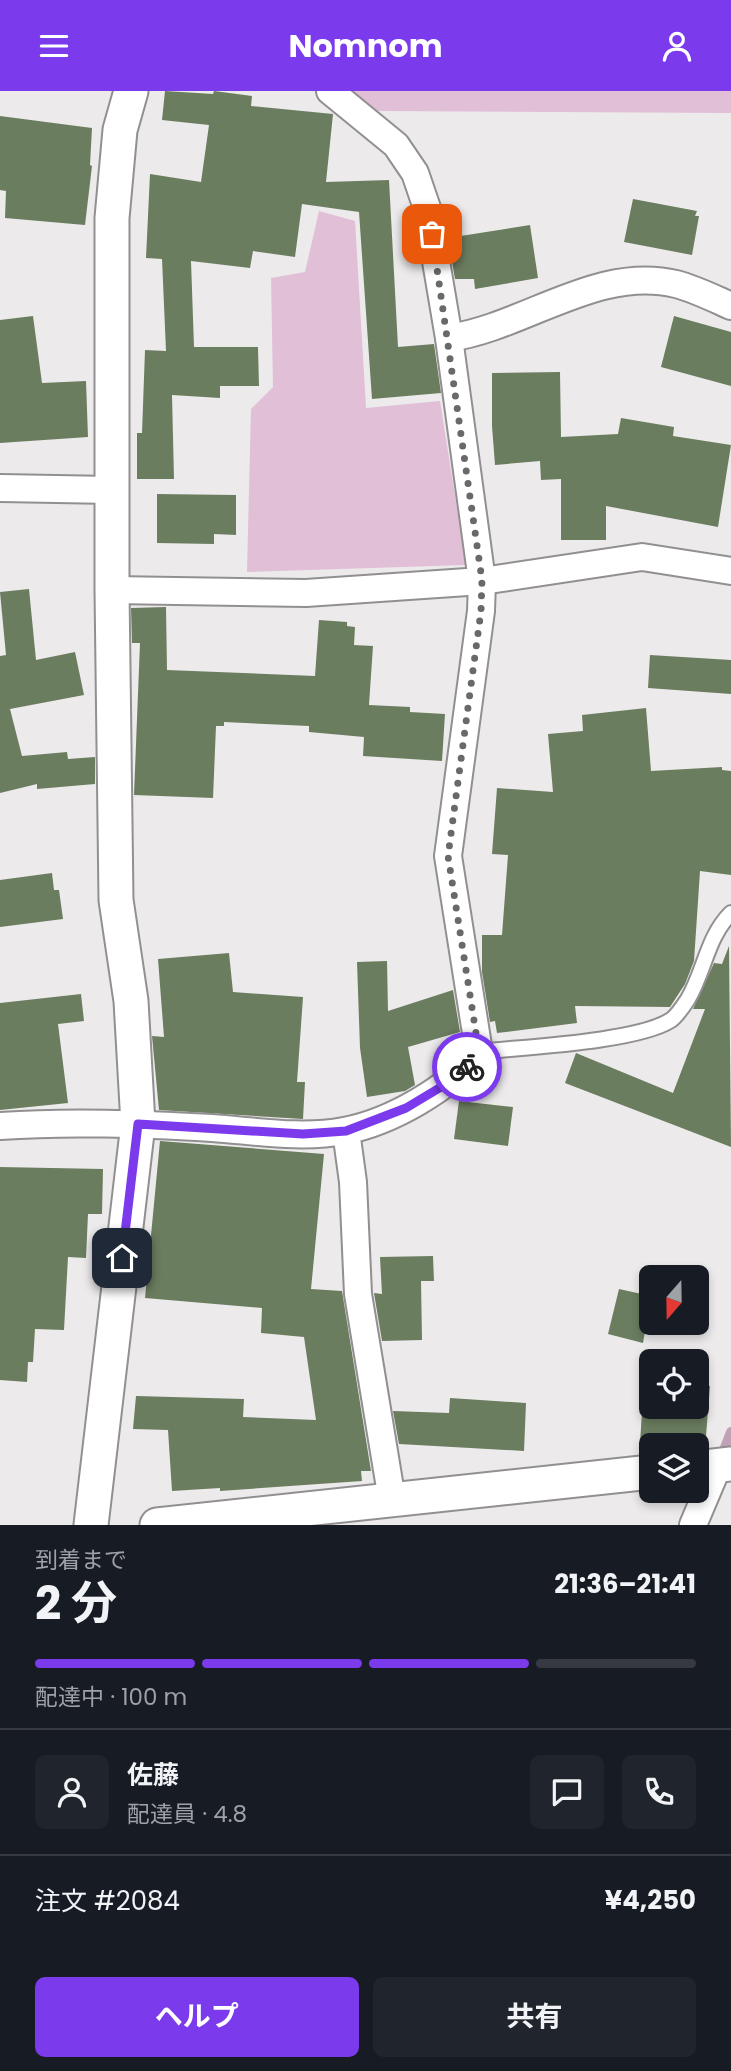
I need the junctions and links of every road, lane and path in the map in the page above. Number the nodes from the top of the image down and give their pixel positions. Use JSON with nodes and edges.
{"nodes":[{"id":1,"x":330,"y":91,"type":"edge"},
{"id":2,"x":124,"y":92,"type":"edge"},
{"id":3,"x":731,"y":306,"type":"edge"},
{"id":4,"x":449,"y":338,"type":"junction"},
{"id":5,"x":0,"y":488,"type":"edge"},
{"id":6,"x":112,"y":490,"type":"junction"},
{"id":7,"x":731,"y":571,"type":"edge"},
{"id":8,"x":482,"y":580,"type":"junction"},
{"id":9,"x":112,"y":590,"type":"junction"},
{"id":10,"x":731,"y":913,"type":"edge"},
{"id":11,"x":479,"y":1052,"type":"junction"},
{"id":12,"x":138,"y":1124,"type":"junction"},
{"id":13,"x":0,"y":1126,"type":"edge"},
{"id":14,"x":346,"y":1131,"type":"junction"},
{"id":15,"x":715,"y":1466,"type":"edge"},
{"id":16,"x":639,"y":1473,"type":"edge"},
{"id":17,"x":392,"y":1500,"type":"junction"},
{"id":18,"x":353,"y":1514,"type":"edge"},
{"id":19,"x":91,"y":1525,"type":"edge"},
{"id":20,"x":157,"y":1525,"type":"edge"},
{"id":21,"x":694,"y":1525,"type":"edge"}],
"edges":[{"from":1,"to":4,"type":"street"},
{"from":2,"to":6,"type":"street"},
{"from":3,"to":4,"type":"street"},
{"from":4,"to":8,"type":"street"},
{"from":5,"to":6,"type":"street"},
{"from":6,"to":9,"type":"street"},
{"from":7,"to":8,"type":"street"},
{"from":8,"to":9,"type":"street"},
{"from":8,"to":11,"type":"street"},
{"from":9,"to":12,"type":"street"},
{"from":10,"to":11,"type":"lane"},
{"from":11,"to":14,"type":"street"},
{"from":12,"to":13,"type":"street"},
{"from":12,"to":14,"type":"street"},
{"from":12,"to":19,"type":"street"},
{"from":14,"to":17,"type":"street"},
{"from":15,"to":21,"type":"street"},
{"from":16,"to":17,"type":"street"},
{"from":17,"to":18,"type":"street"},
{"from":18,"to":20,"type":"street"}]}
